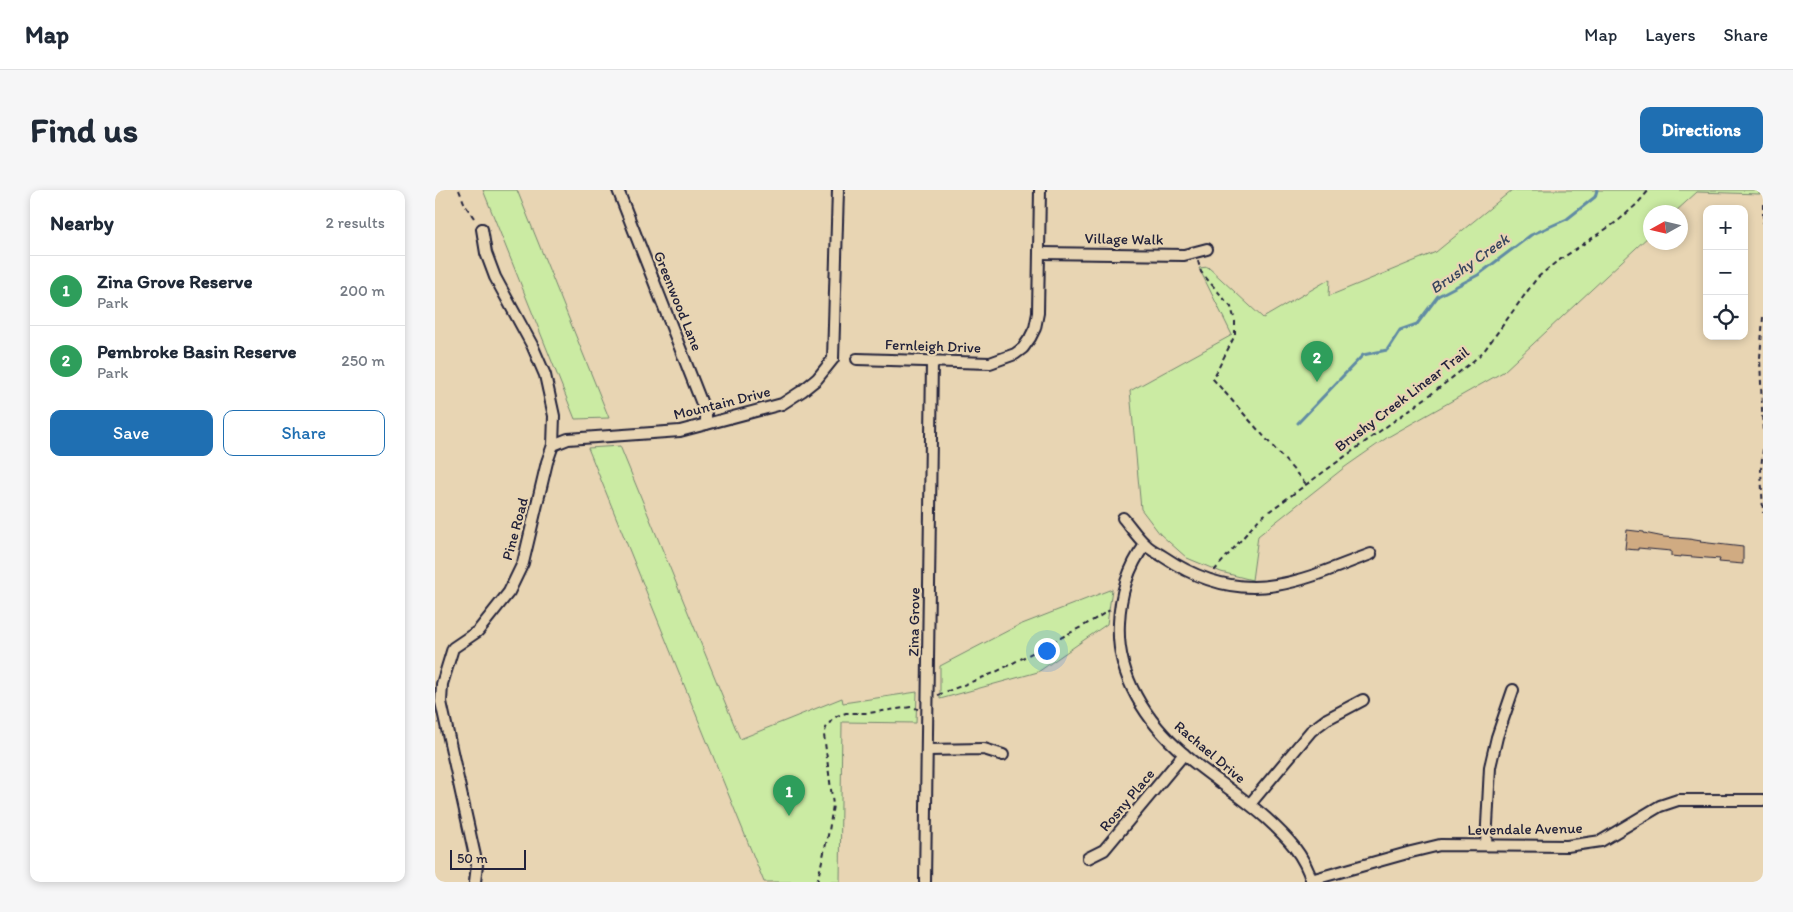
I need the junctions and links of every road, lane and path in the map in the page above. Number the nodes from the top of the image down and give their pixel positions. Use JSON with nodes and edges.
{"nodes":[{"id":1,"x":459,"y":190,"type":"edge"},
{"id":2,"x":618,"y":190,"type":"edge"},
{"id":3,"x":838,"y":190,"type":"edge"},
{"id":4,"x":1040,"y":190,"type":"edge"},
{"id":5,"x":1649,"y":190,"type":"edge"},
{"id":6,"x":1763,"y":204,"type":"edge"},
{"id":7,"x":482,"y":229,"type":"joint"},
{"id":8,"x":1763,"y":229,"type":"edge"},
{"id":9,"x":1207,"y":249,"type":"dead end"},
{"id":10,"x":1039,"y":253,"type":"junction"},
{"id":11,"x":1201,"y":272,"type":"dead end"},
{"id":12,"x":1763,"y":317,"type":"edge"},
{"id":13,"x":857,"y":359,"type":"dead end"},
{"id":14,"x":932,"y":362,"type":"junction"},
{"id":15,"x":706,"y":424,"type":"junction"},
{"id":16,"x":1763,"y":433,"type":"edge"},
{"id":17,"x":553,"y":445,"type":"junction"},
{"id":18,"x":1763,"y":449,"type":"edge"},
{"id":19,"x":1307,"y":484,"type":"junction"},
{"id":20,"x":1763,"y":513,"type":"edge"},
{"id":21,"x":1123,"y":518,"type":"dead end"},
{"id":22,"x":1145,"y":545,"type":"junction"},
{"id":23,"x":1371,"y":554,"type":"dead end"},
{"id":24,"x":1205,"y":580,"type":"junction"},
{"id":25,"x":1513,"y":690,"type":"dead end"},
{"id":26,"x":1363,"y":700,"type":"dead end"},
{"id":27,"x":928,"y":750,"type":"junction"},
{"id":28,"x":1184,"y":754,"type":"junction"},
{"id":29,"x":1003,"y":755,"type":"dead end"},
{"id":30,"x":1763,"y":800,"type":"edge"},
{"id":31,"x":1250,"y":804,"type":"junction"},
{"id":32,"x":1486,"y":844,"type":"junction"},
{"id":33,"x":1088,"y":858,"type":"dead end"},
{"id":34,"x":1311,"y":881,"type":"edge"},
{"id":35,"x":475,"y":882,"type":"edge"},
{"id":36,"x":925,"y":882,"type":"edge"}],
"edges":[{"from":1,"to":7,"type":"path"},
{"from":2,"to":15,"type":"street","name":"Greenwood Lane"},
{"from":3,"to":15,"type":"street","name":"Mountain Drive"},
{"from":4,"to":10,"type":"street","name":"Fernleigh Drive"},
{"from":5,"to":19,"type":"path","name":"Brushy Creek Linear Trail"},
{"from":6,"to":8,"type":"path"},
{"from":7,"to":17,"type":"street","name":"Pine Road"},
{"from":9,"to":10,"type":"street","name":"Village Walk"},
{"from":10,"to":14,"type":"street","name":"Fernleigh Drive"},
{"from":11,"to":19,"type":"path"},
{"from":12,"to":16,"type":"path"},
{"from":13,"to":14,"type":"street","name":"Fernleigh Drive"},
{"from":14,"to":27,"type":"street","name":"Zina Grove"},
{"from":15,"to":17,"type":"street","name":"Mountain Drive"},
{"from":17,"to":35,"type":"street","name":"Pine Road"},
{"from":18,"to":20,"type":"path"},
{"from":19,"to":24,"type":"path","name":"Brushy Creek Linear Trail"},
{"from":21,"to":22,"type":"street"},
{"from":22,"to":24,"type":"street"},
{"from":22,"to":28,"type":"street","name":"Rachael Drive"},
{"from":23,"to":24,"type":"street"},
{"from":25,"to":32,"type":"street"},
{"from":26,"to":31,"type":"street"},
{"from":27,"to":29,"type":"street"},
{"from":27,"to":36,"type":"street","name":"Zina Grove"},
{"from":28,"to":31,"type":"street","name":"Rachael Drive"},
{"from":28,"to":33,"type":"street","name":"Rosny Place"},
{"from":30,"to":32,"type":"street","name":"Levendale Avenue"},
{"from":31,"to":34,"type":"street","name":"Rachael Drive"},
{"from":32,"to":34,"type":"street","name":"Levendale Avenue"}]}
